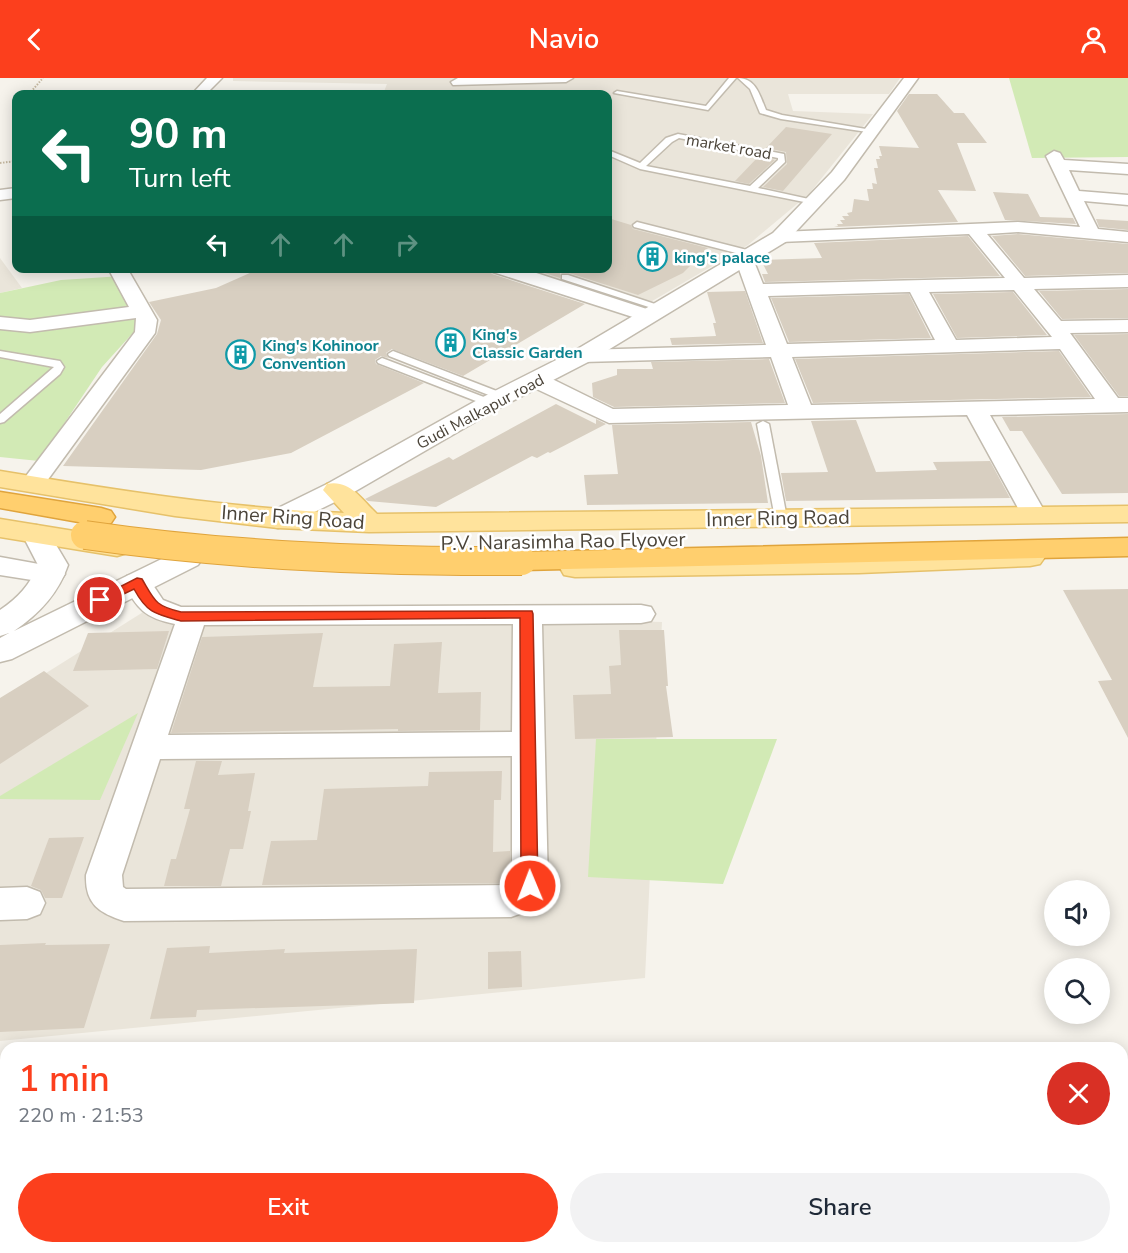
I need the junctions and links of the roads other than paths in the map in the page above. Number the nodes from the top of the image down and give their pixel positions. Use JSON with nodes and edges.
{"nodes":[{"id":1,"x":215,"y":78,"type":"edge"},
{"id":2,"x":566,"y":78,"type":"edge"},
{"id":3,"x":733,"y":78,"type":"edge"},
{"id":4,"x":741,"y":78,"type":"edge"},
{"id":5,"x":911,"y":78,"type":"edge"},
{"id":6,"x":457,"y":85,"type":"edge"},
{"id":7,"x":203,"y":90,"type":"edge"},
{"id":8,"x":617,"y":93,"type":"dead end"},
{"id":9,"x":873,"y":131,"type":"junction"},
{"id":10,"x":612,"y":154,"type":"edge"},
{"id":11,"x":640,"y":167,"type":"junction"},
{"id":12,"x":1128,"y":169,"type":"edge"},
{"id":13,"x":752,"y":189,"type":"junction"},
{"id":14,"x":1073,"y":195,"type":"junction"},
{"id":15,"x":1128,"y":200,"type":"edge"},
{"id":16,"x":814,"y":201,"type":"junction"},
{"id":17,"x":637,"y":225,"type":"dead end"},
{"id":18,"x":974,"y":229,"type":"junction"},
{"id":19,"x":1092,"y":234,"type":"junction"},
{"id":20,"x":780,"y":237,"type":"junction"},
{"id":21,"x":1128,"y":237,"type":"edge"},
{"id":22,"x":748,"y":256,"type":"junction"},
{"id":23,"x":120,"y":273,"type":"edge"},
{"id":24,"x":518,"y":273,"type":"edge"},
{"id":25,"x":565,"y":277,"type":"dead end"},
{"id":26,"x":1128,"y":281,"type":"edge"},
{"id":27,"x":1019,"y":283,"type":"junction"},
{"id":28,"x":916,"y":286,"type":"junction"},
{"id":29,"x":758,"y":290,"type":"junction"},
{"id":30,"x":141,"y":311,"type":"junction"},
{"id":31,"x":656,"y":312,"type":"junction"},
{"id":32,"x":0,"y":323,"type":"edge"},
{"id":33,"x":1128,"y":326,"type":"edge"},
{"id":34,"x":1060,"y":335,"type":"junction"},
{"id":35,"x":949,"y":346,"type":"junction"},
{"id":36,"x":780,"y":351,"type":"junction"},
{"id":37,"x":0,"y":354,"type":"edge"},
{"id":38,"x":393,"y":354,"type":"dead end"},
{"id":39,"x":582,"y":356,"type":"junction"},
{"id":40,"x":382,"y":361,"type":"dead end"},
{"id":41,"x":536,"y":380,"type":"junction"},
{"id":42,"x":496,"y":400,"type":"junction"},
{"id":43,"x":1120,"y":405,"type":"edge"},
{"id":44,"x":975,"y":408,"type":"junction"},
{"id":45,"x":802,"y":412,"type":"junction"},
{"id":46,"x":0,"y":420,"type":"edge"},
{"id":47,"x":763,"y":424,"type":"dead end"},
{"id":48,"x":0,"y":479,"type":"edge"},
{"id":49,"x":32,"y":484,"type":"junction"},
{"id":50,"x":337,"y":490,"type":"junction"},
{"id":51,"x":0,"y":500,"type":"edge"},
{"id":52,"x":175,"y":508,"type":"junction"},
{"id":53,"x":1034,"y":514,"type":"junction"},
{"id":54,"x":1128,"y":514,"type":"edge"},
{"id":55,"x":781,"y":518,"type":"junction"},
{"id":56,"x":0,"y":519,"type":"edge"},
{"id":57,"x":278,"y":519,"type":"junction"},
{"id":58,"x":369,"y":523,"type":"junction"},
{"id":59,"x":0,"y":528,"type":"edge"},
{"id":60,"x":1128,"y":529,"type":"edge"},
{"id":61,"x":36,"y":534,"type":"junction"},
{"id":62,"x":1128,"y":547,"type":"edge"},
{"id":63,"x":128,"y":549,"type":"junction"},
{"id":64,"x":1128,"y":553,"type":"edge"},
{"id":65,"x":188,"y":558,"type":"junction"},
{"id":66,"x":0,"y":566,"type":"edge"},
{"id":67,"x":51,"y":574,"type":"junction"},
{"id":68,"x":137,"y":582,"type":"junction"},
{"id":69,"x":527,"y":614,"type":"junction"},
{"id":70,"x":641,"y":614,"type":"dead end"},
{"id":71,"x":192,"y":617,"type":"junction"},
{"id":72,"x":0,"y":625,"type":"edge"},
{"id":73,"x":0,"y":651,"type":"edge"},
{"id":74,"x":527,"y":744,"type":"junction"},
{"id":75,"x":148,"y":747,"type":"junction"}],
"edges":[{"from":1,"to":7,"type":"street"},
{"from":2,"to":6,"type":"street"},
{"from":3,"to":8,"type":"lane","name":"market road"},
{"from":4,"to":9,"type":"lane"},
{"from":5,"to":9,"type":"street","name":"Gudi Malkapur road"},
{"from":9,"to":16,"type":"street","name":"Gudi Malkapur road"},
{"from":10,"to":11,"type":"lane"},
{"from":11,"to":13,"type":"lane"},
{"from":11,"to":13,"type":"lane","name":"market road"},
{"from":12,"to":14,"type":"street"},
{"from":13,"to":16,"type":"lane"},
{"from":14,"to":15,"type":"street"},
{"from":14,"to":19,"type":"street"},
{"from":16,"to":20,"type":"street","name":"Gudi Malkapur road"},
{"from":17,"to":22,"type":"lane"},
{"from":18,"to":19,"type":"street"},
{"from":18,"to":20,"type":"street"},
{"from":18,"to":27,"type":"street"},
{"from":19,"to":21,"type":"street"},
{"from":20,"to":22,"type":"street","name":"Gudi Malkapur road"},
{"from":22,"to":29,"type":"street"},
{"from":22,"to":31,"type":"street","name":"Gudi Malkapur road"},
{"from":23,"to":30,"type":"street"},
{"from":24,"to":31,"type":"street"},
{"from":25,"to":31,"type":"lane"},
{"from":26,"to":27,"type":"street"},
{"from":27,"to":28,"type":"street"},
{"from":27,"to":34,"type":"street"},
{"from":28,"to":29,"type":"street"},
{"from":28,"to":35,"type":"street"},
{"from":29,"to":36,"type":"street"},
{"from":30,"to":32,"type":"street"},
{"from":30,"to":49,"type":"street"},
{"from":31,"to":39,"type":"street","name":"Gudi Malkapur road"},
{"from":33,"to":34,"type":"street"},
{"from":34,"to":35,"type":"street"},
{"from":34,"to":43,"type":"street"},
{"from":35,"to":36,"type":"street"},
{"from":36,"to":39,"type":"street"},
{"from":36,"to":45,"type":"street"},
{"from":37,"to":46,"type":"lane"},
{"from":38,"to":42,"type":"lane"},
{"from":39,"to":41,"type":"street","name":"Gudi Malkapur road"},
{"from":40,"to":42,"type":"lane"},
{"from":41,"to":42,"type":"street","name":"Gudi Malkapur road"},
{"from":41,"to":45,"type":"street"},
{"from":42,"to":50,"type":"street","name":"Gudi Malkapur road"},
{"from":43,"to":44,"type":"street"},
{"from":44,"to":45,"type":"street"},
{"from":44,"to":53,"type":"street"},
{"from":47,"to":55,"type":"lane"},
{"from":48,"to":49,"type":"main road","name":"Inner Ring Road"},
{"from":49,"to":52,"type":"main road","name":"Inner Ring Road"},
{"from":50,"to":57,"type":"street","name":"Gudi Malkapur road"},
{"from":50,"to":58,"type":"main road"},
{"from":51,"to":60,"type":"highway","name":"P.V. Narasimha Rao Flyover"},
{"from":52,"to":57,"type":"main road","name":"Inner Ring Road"},
{"from":52,"to":63,"type":"main road"},
{"from":53,"to":54,"type":"main road","name":"Inner Ring Road"},
{"from":53,"to":55,"type":"main road","name":"Inner Ring Road"},
{"from":55,"to":58,"type":"main road","name":"Inner Ring Road"},
{"from":56,"to":62,"type":"highway","name":"P.V. Narasimha Rao Flyover","bridge":true},
{"from":57,"to":58,"type":"main road","name":"Inner Ring Road"},
{"from":59,"to":61,"type":"main road"},
{"from":61,"to":63,"type":"main road"},
{"from":61,"to":67,"type":"street"},
{"from":63,"to":65,"type":"main road"},
{"from":64,"to":65,"type":"main road"},
{"from":65,"to":68,"type":"street"},
{"from":66,"to":67,"type":"street"},
{"from":67,"to":72,"type":"street"},
{"from":68,"to":71,"type":"street"},
{"from":68,"to":73,"type":"street"},
{"from":69,"to":70,"type":"street"},
{"from":69,"to":71,"type":"street"},
{"from":69,"to":74,"type":"street"},
{"from":71,"to":75,"type":"street"},
{"from":74,"to":75,"type":"street"},
{"from":74,"to":75,"type":"street"}]}
